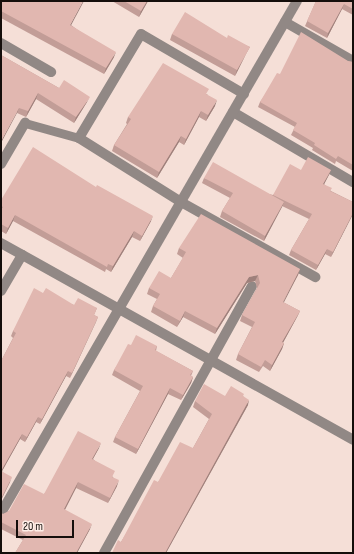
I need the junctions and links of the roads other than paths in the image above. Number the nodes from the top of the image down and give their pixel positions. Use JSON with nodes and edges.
{"nodes":[{"id":1,"x":297,"y":1,"type":"edge"},
{"id":2,"x":285,"y":22,"type":"junction"},
{"id":3,"x":1,"y":43,"type":"edge"},
{"id":4,"x":353,"y":61,"type":"edge"},
{"id":5,"x":51,"y":72,"type":"dead end"},
{"id":6,"x":244,"y":94,"type":"junction"},
{"id":7,"x":233,"y":112,"type":"junction"},
{"id":8,"x":24,"y":123,"type":"joint"},
{"id":9,"x":79,"y":138,"type":"junction"},
{"id":10,"x":1,"y":164,"type":"edge"},
{"id":11,"x":353,"y":182,"type":"edge"},
{"id":12,"x":181,"y":202,"type":"junction"},
{"id":13,"x":1,"y":243,"type":"edge"},
{"id":14,"x":22,"y":255,"type":"junction"},
{"id":15,"x":316,"y":278,"type":"dead end"},
{"id":16,"x":252,"y":286,"type":"edge"},
{"id":17,"x":1,"y":292,"type":"edge"},
{"id":18,"x":119,"y":308,"type":"junction"},
{"id":19,"x":212,"y":362,"type":"junction"},
{"id":20,"x":353,"y":440,"type":"edge"},
{"id":21,"x":1,"y":514,"type":"edge"},
{"id":22,"x":104,"y":553,"type":"edge"}],
"edges":[{"from":1,"to":2,"type":"street"},
{"from":2,"to":4,"type":"street"},
{"from":2,"to":6,"type":"street"},
{"from":3,"to":5,"type":"street"},
{"from":6,"to":7,"type":"street"},
{"from":6,"to":9,"type":"street"},
{"from":7,"to":11,"type":"street"},
{"from":7,"to":12,"type":"street"},
{"from":8,"to":9,"type":"lane"},
{"from":8,"to":10,"type":"street"},
{"from":9,"to":12,"type":"street"},
{"from":12,"to":15,"type":"street"},
{"from":12,"to":18,"type":"street"},
{"from":13,"to":14,"type":"street"},
{"from":14,"to":17,"type":"street"},
{"from":14,"to":18,"type":"street"},
{"from":16,"to":19,"type":"street"},
{"from":18,"to":19,"type":"street"},
{"from":18,"to":21,"type":"street"},
{"from":19,"to":20,"type":"street"},
{"from":19,"to":22,"type":"street"}]}
